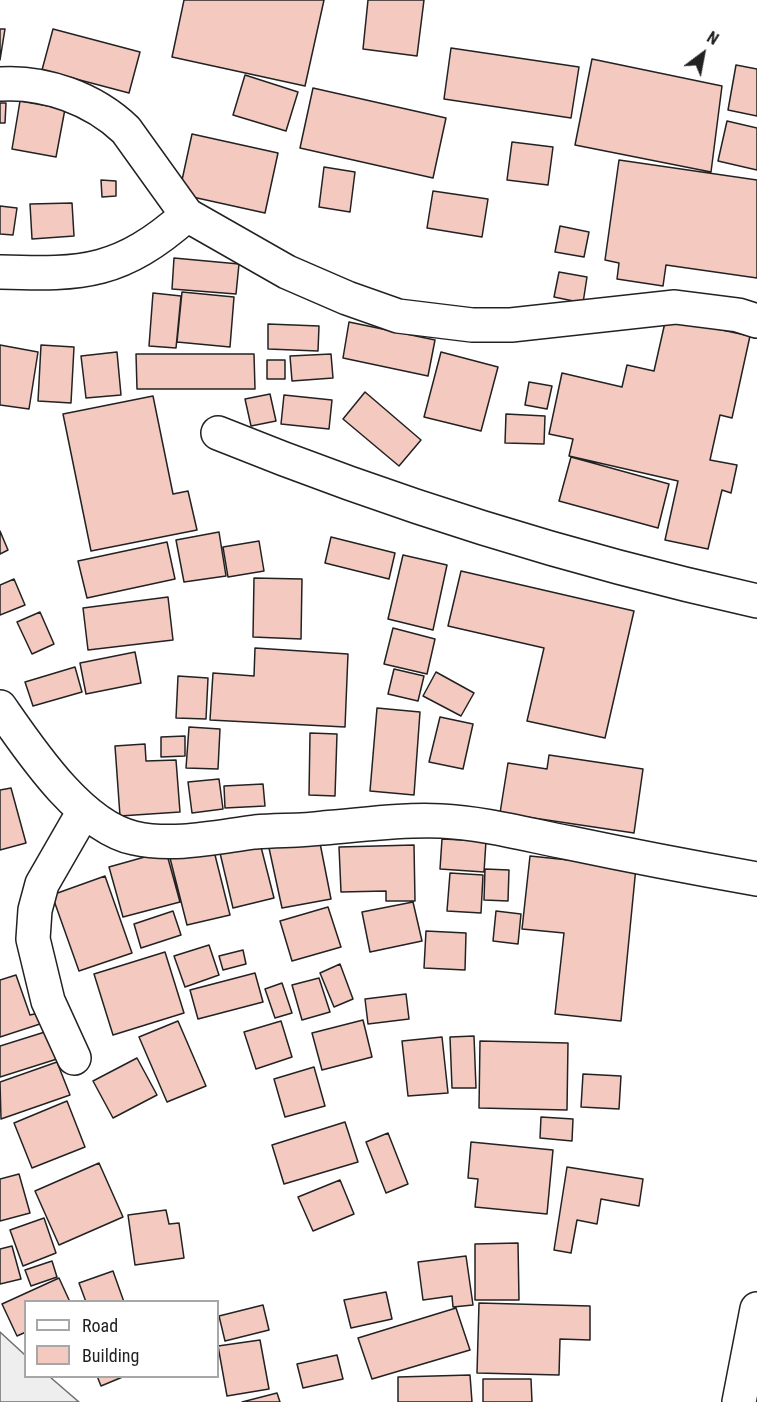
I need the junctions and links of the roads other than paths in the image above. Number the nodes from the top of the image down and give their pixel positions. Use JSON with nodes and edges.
{"nodes":[{"id":1,"x":0,"y":84,"type":"edge"},
{"id":2,"x":187,"y":215,"type":"junction"},
{"id":3,"x":0,"y":272,"type":"edge"},
{"id":4,"x":757,"y":321,"type":"edge"},
{"id":5,"x":218,"y":433,"type":"dead end"},
{"id":6,"x":757,"y":601,"type":"edge"},
{"id":7,"x":0,"y":707,"type":"edge"},
{"id":8,"x":84,"y":811,"type":"junction"},
{"id":9,"x":757,"y":879,"type":"edge"},
{"id":10,"x":74,"y":1058,"type":"dead end"},
{"id":11,"x":757,"y":1309,"type":"edge"},
{"id":12,"x":739,"y":1402,"type":"edge"}],
"edges":[{"from":1,"to":2,"type":"street"},
{"from":2,"to":3,"type":"street"},
{"from":2,"to":4,"type":"street"},
{"from":5,"to":6,"type":"street"},
{"from":7,"to":8,"type":"street"},
{"from":8,"to":9,"type":"street"},
{"from":8,"to":10,"type":"street"},
{"from":11,"to":12,"type":"street"}]}
